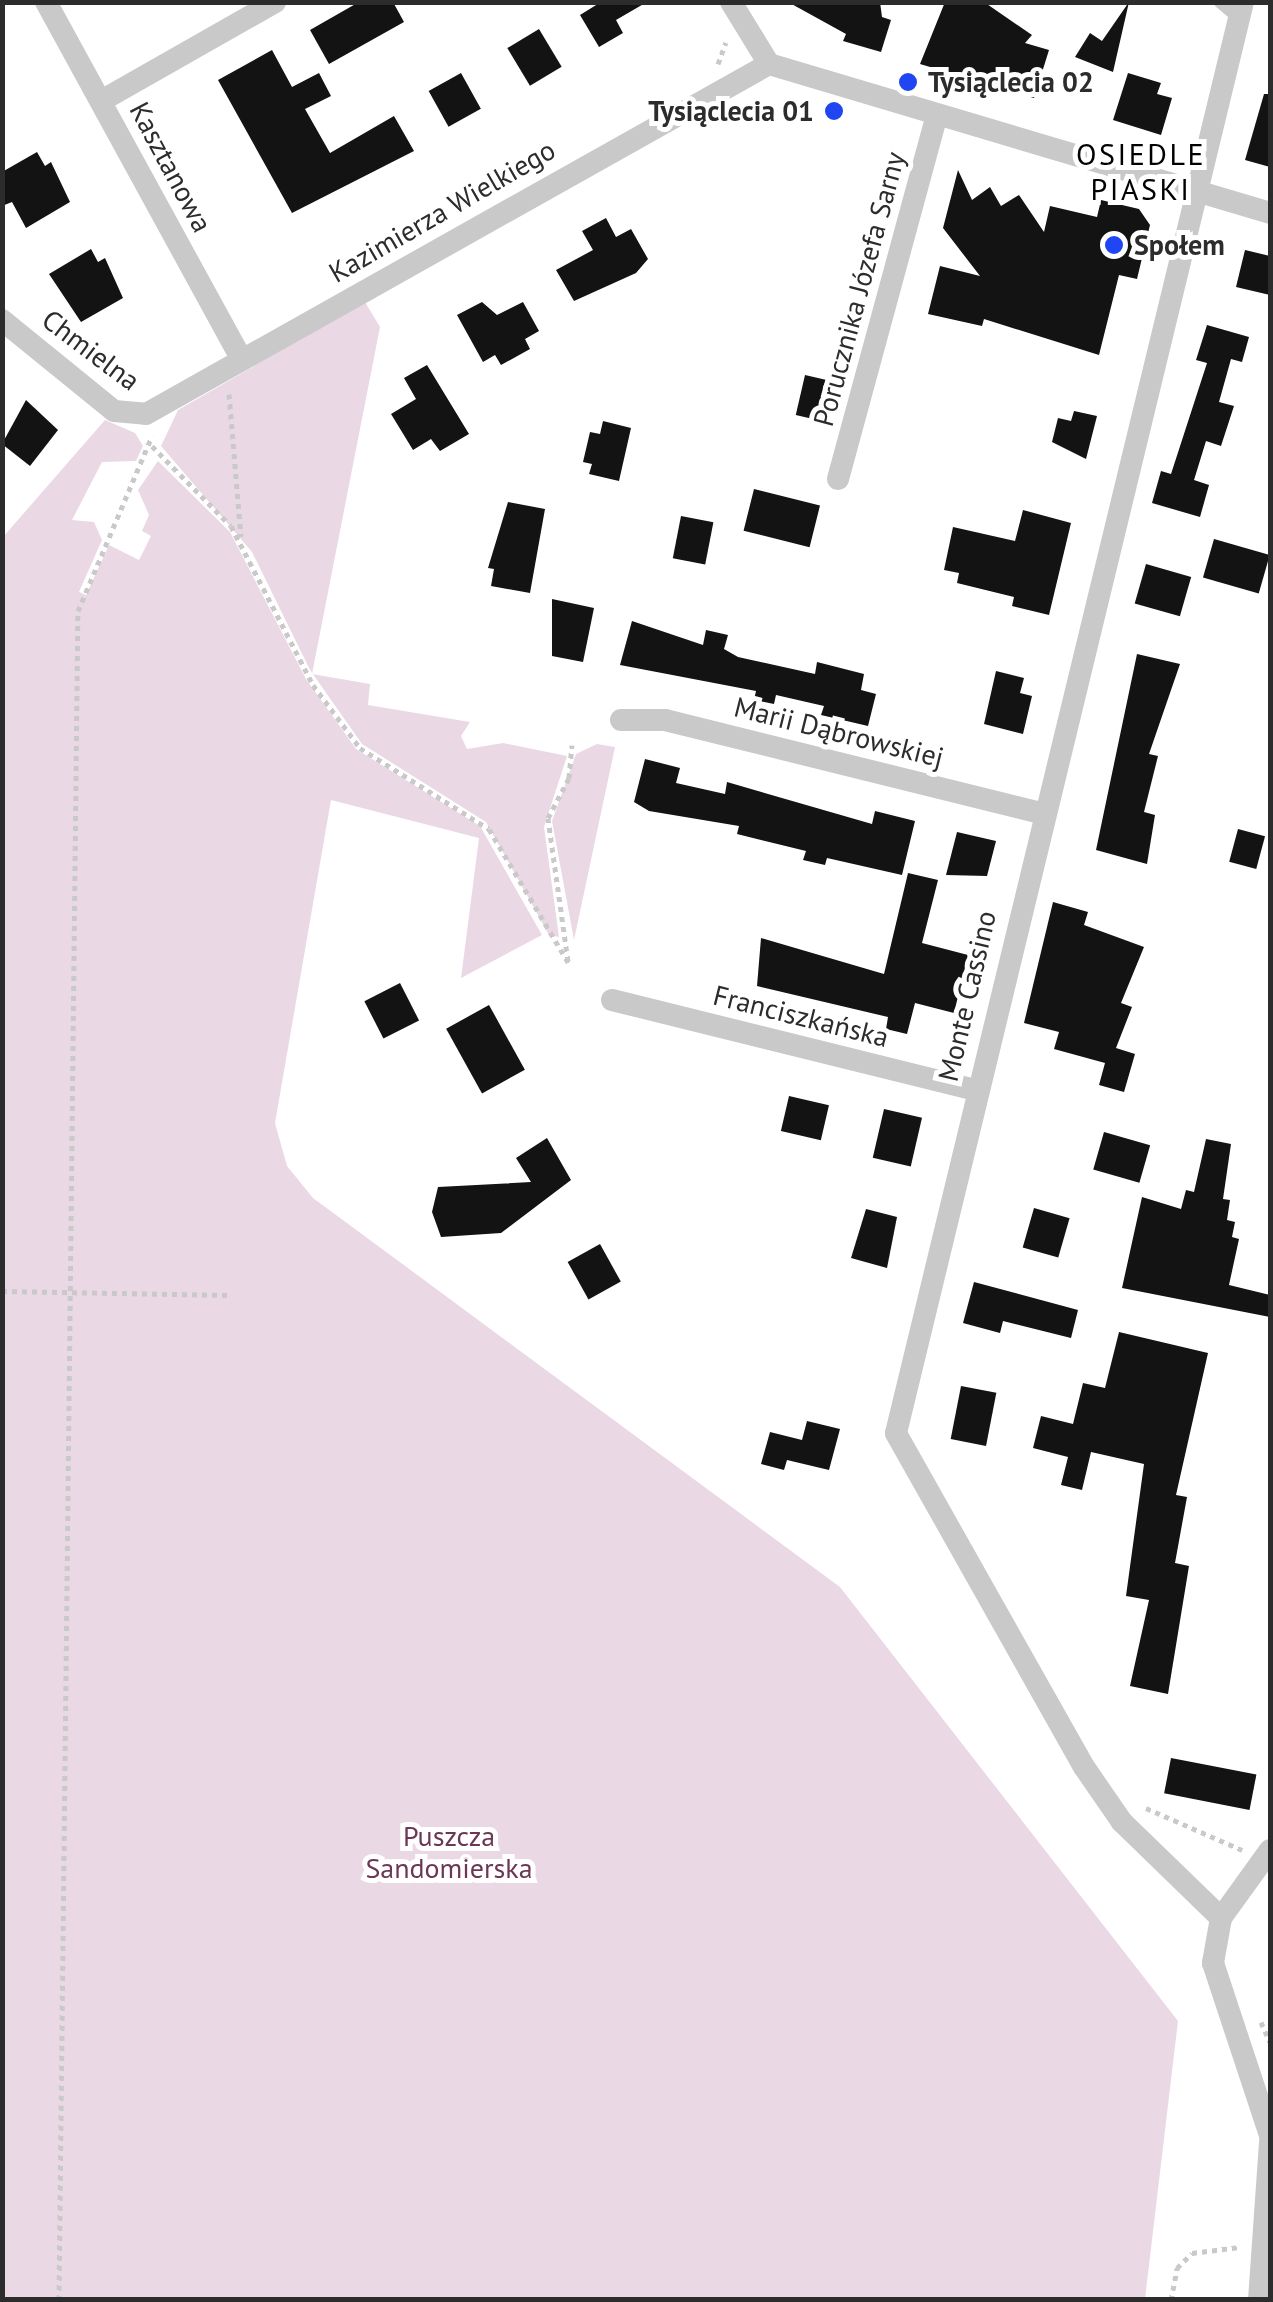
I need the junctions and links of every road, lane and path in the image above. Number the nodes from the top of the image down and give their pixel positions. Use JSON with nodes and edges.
{"nodes":[{"id":1,"x":46,"y":2,"type":"edge"},
{"id":2,"x":275,"y":2,"type":"edge"},
{"id":3,"x":731,"y":2,"type":"edge"},
{"id":4,"x":1220,"y":2,"type":"edge"},
{"id":5,"x":1241,"y":11,"type":"edge"},
{"id":6,"x":769,"y":64,"type":"junction"},
{"id":7,"x":101,"y":100,"type":"junction"},
{"id":8,"x":936,"y":115,"type":"junction"},
{"id":9,"x":1196,"y":192,"type":"junction"},
{"id":10,"x":1270,"y":214,"type":"edge"},
{"id":11,"x":2,"y":320,"type":"edge"},
{"id":12,"x":235,"y":364,"type":"junction"},
{"id":13,"x":146,"y":414,"type":"junction"},
{"id":14,"x":152,"y":446,"type":"junction"},
{"id":15,"x":838,"y":479,"type":"dead end"},
{"id":16,"x":246,"y":548,"type":"junction"},
{"id":17,"x":621,"y":720,"type":"dead end"},
{"id":18,"x":572,"y":745,"type":"dead end"},
{"id":19,"x":1042,"y":813,"type":"junction"},
{"id":20,"x":612,"y":1000,"type":"dead end"},
{"id":21,"x":975,"y":1090,"type":"junction"},
{"id":22,"x":2,"y":1291,"type":"edge"},
{"id":23,"x":67,"y":1294,"type":"junction"},
{"id":24,"x":229,"y":1295,"type":"dead end"},
{"id":25,"x":1136,"y":1804,"type":"dead end"},
{"id":26,"x":1260,"y":1852,"type":"edge"},
{"id":27,"x":1220,"y":1918,"type":"junction"},
{"id":28,"x":1258,"y":2015,"type":"dead end"},
{"id":29,"x":1254,"y":2022,"type":"dead end"},
{"id":30,"x":1270,"y":2042,"type":"edge"},
{"id":31,"x":1270,"y":2057,"type":"edge"},
{"id":32,"x":1270,"y":2123,"type":"edge"},
{"id":33,"x":1270,"y":2138,"type":"edge"},
{"id":34,"x":1263,"y":2244,"type":"junction"},
{"id":35,"x":59,"y":2300,"type":"edge"},
{"id":36,"x":1171,"y":2300,"type":"edge"},
{"id":37,"x":1259,"y":2300,"type":"edge"}],
"edges":[{"from":1,"to":7,"type":"street","name":"Kasztanowa"},
{"from":2,"to":7,"type":"street"},
{"from":3,"to":6,"type":"street"},
{"from":4,"to":5,"type":"lane"},
{"from":5,"to":9,"type":"street","name":"Monte Cassino"},
{"from":6,"to":8,"type":"street"},
{"from":6,"to":12,"type":"street","name":"Kazimierza Wielkiego"},
{"from":7,"to":12,"type":"street","name":"Kasztanowa"},
{"from":8,"to":9,"type":"street"},
{"from":8,"to":15,"type":"street","name":"Porucznika Józefa Sarny"},
{"from":9,"to":10,"type":"street"},
{"from":9,"to":19,"type":"street","name":"Monte Cassino"},
{"from":11,"to":13,"type":"street","name":"Chmielna"},
{"from":12,"to":13,"type":"street","name":"Kazimierza Wielkiego"},
{"from":12,"to":16,"type":"path"},
{"from":13,"to":14,"type":"path"},
{"from":14,"to":16,"type":"path"},
{"from":14,"to":23,"type":"path"},
{"from":16,"to":18,"type":"path"},
{"from":17,"to":19,"type":"street","name":"Marii Dąbrowskiej"},
{"from":19,"to":21,"type":"street","name":"Monte Cassino"},
{"from":20,"to":21,"type":"street","name":"Franciszkańska"},
{"from":21,"to":27,"type":"street","name":"Monte Cassino"},
{"from":22,"to":23,"type":"path"},
{"from":23,"to":24,"type":"path"},
{"from":23,"to":35,"type":"path"},
{"from":25,"to":26,"type":"path"},
{"from":26,"to":27,"type":"street"},
{"from":27,"to":32,"type":"street"},
{"from":28,"to":30,"type":"path"},
{"from":29,"to":31,"type":"path"},
{"from":32,"to":33,"type":"street"},
{"from":33,"to":34,"type":"street"},
{"from":34,"to":36,"type":"path"},
{"from":34,"to":37,"type":"street"}]}
